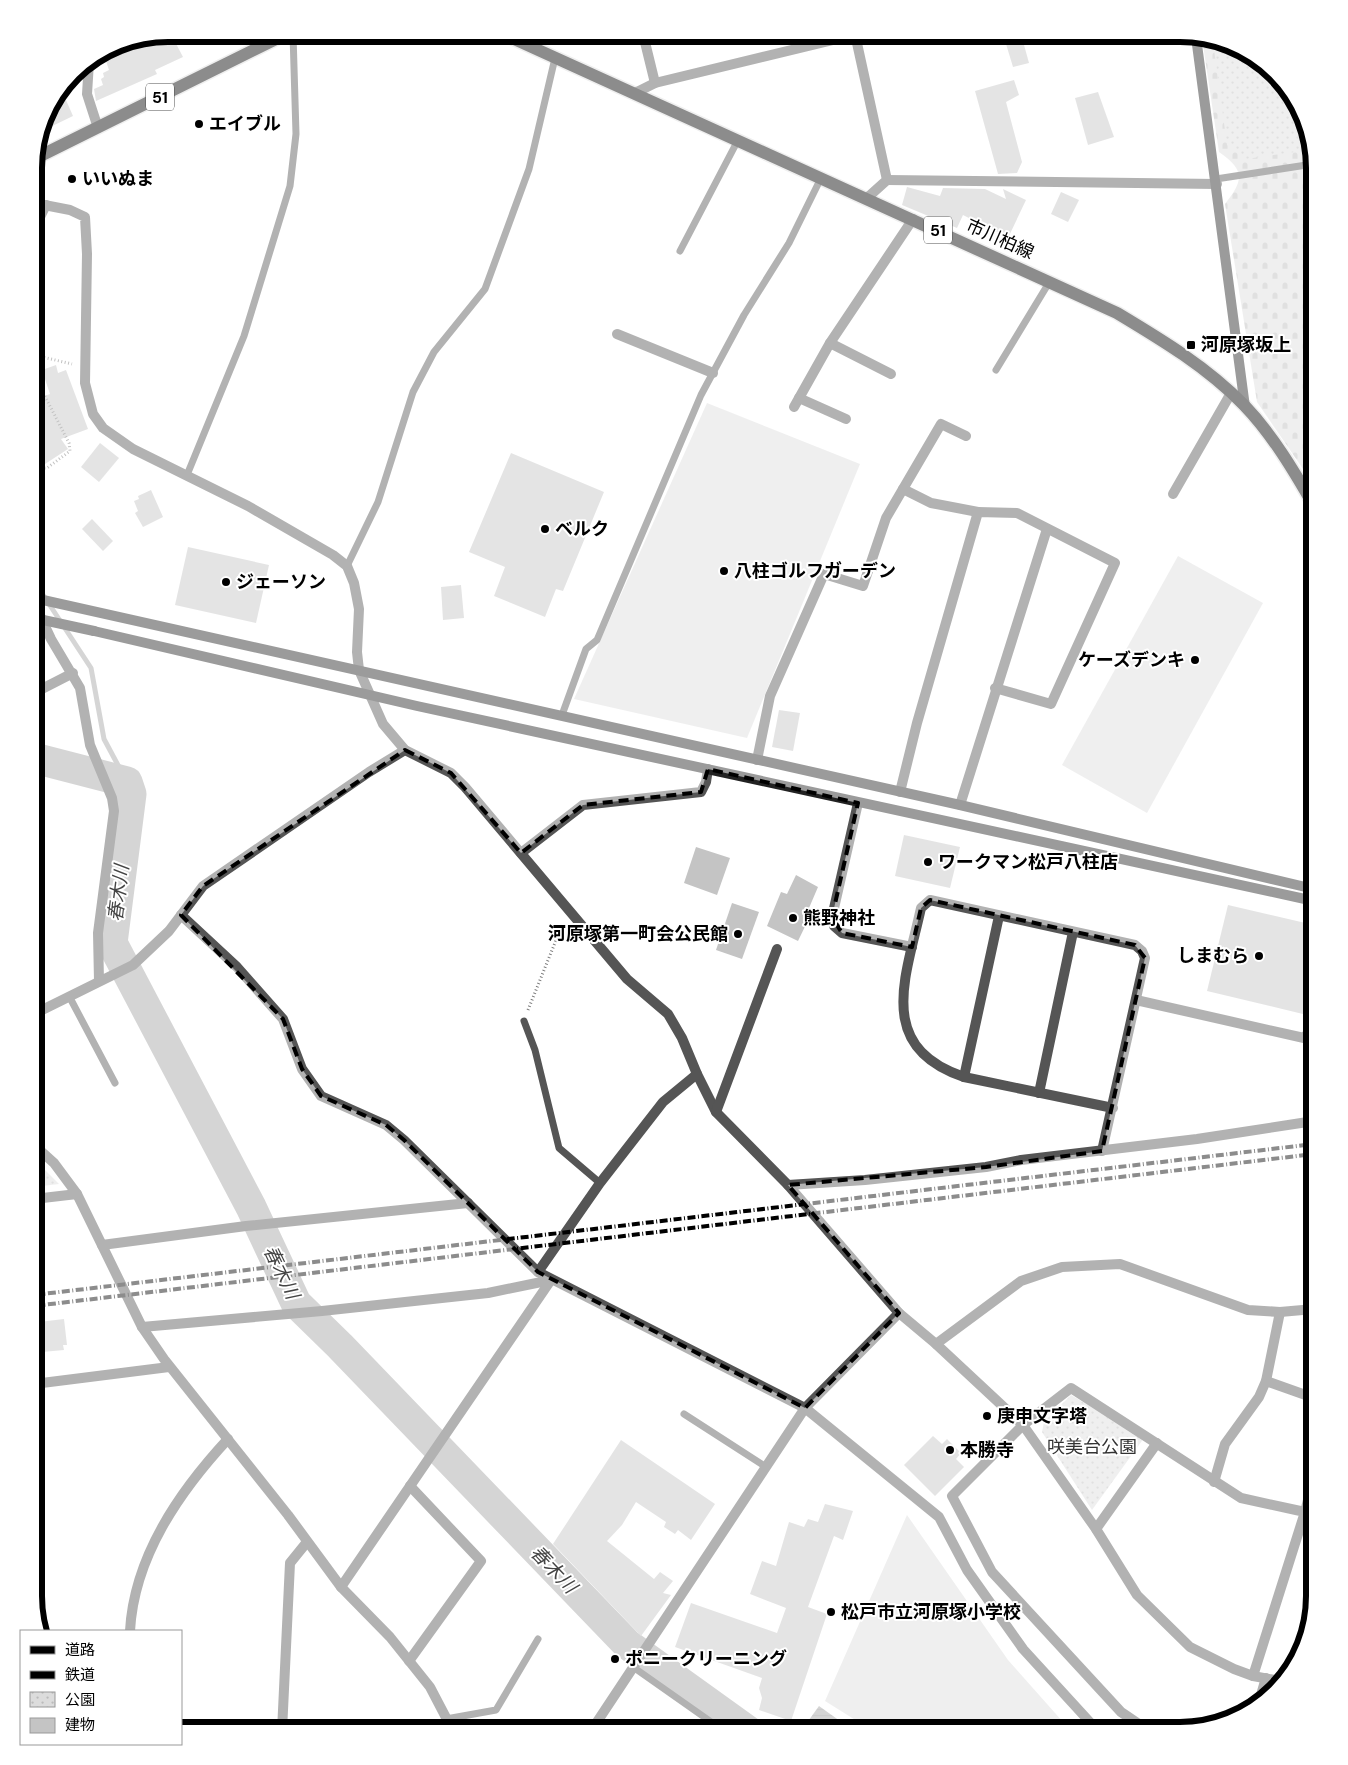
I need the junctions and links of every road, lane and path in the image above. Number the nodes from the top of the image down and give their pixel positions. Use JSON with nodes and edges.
{"nodes":[{"id":1,"x":270,"y":42,"type":"edge"},
{"id":2,"x":293,"y":42,"type":"edge"},
{"id":3,"x":521,"y":42,"type":"edge"},
{"id":4,"x":645,"y":42,"type":"edge"},
{"id":5,"x":821,"y":43,"type":"edge"},
{"id":6,"x":858,"y":43,"type":"edge"},
{"id":7,"x":1197,"y":44,"type":"edge"},
{"id":8,"x":555,"y":58,"type":"junction"},
{"id":9,"x":88,"y":72,"type":"edge"},
{"id":10,"x":655,"y":83,"type":"junction"},
{"id":11,"x":635,"y":93,"type":"junction"},
{"id":12,"x":98,"y":128,"type":"junction"},
{"id":13,"x":738,"y":140,"type":"junction"},
{"id":14,"x":44,"y":154,"type":"edge"},
{"id":15,"x":1306,"y":165,"type":"edge"},
{"id":16,"x":821,"y":178,"type":"junction"},
{"id":17,"x":887,"y":180,"type":"junction"},
{"id":18,"x":1217,"y":181,"type":"junction"},
{"id":19,"x":867,"y":198,"type":"junction"},
{"id":20,"x":43,"y":204,"type":"edge"},
{"id":21,"x":46,"y":205,"type":"junction"},
{"id":22,"x":43,"y":211,"type":"edge"},
{"id":23,"x":913,"y":219,"type":"junction"},
{"id":24,"x":680,"y":251,"type":"dead end"},
{"id":25,"x":1051,"y":281,"type":"junction"},
{"id":26,"x":617,"y":334,"type":"dead end"},
{"id":27,"x":830,"y":343,"type":"junction"},
{"id":28,"x":43,"y":356,"type":"edge"},
{"id":29,"x":85,"y":368,"type":"junction"},
{"id":30,"x":996,"y":370,"type":"dead end"},
{"id":31,"x":713,"y":373,"type":"junction"},
{"id":32,"x":891,"y":374,"type":"dead end"},
{"id":33,"x":43,"y":392,"type":"edge"},
{"id":34,"x":1231,"y":393,"type":"junction"},
{"id":35,"x":1245,"y":406,"type":"junction"},
{"id":36,"x":846,"y":419,"type":"dead end"},
{"id":37,"x":966,"y":436,"type":"dead end"},
{"id":38,"x":43,"y":469,"type":"edge"},
{"id":39,"x":187,"y":475,"type":"junction"},
{"id":40,"x":903,"y":489,"type":"junction"},
{"id":41,"x":1306,"y":493,"type":"edge"},
{"id":42,"x":1174,"y":494,"type":"dead end"},
{"id":43,"x":978,"y":512,"type":"junction"},
{"id":44,"x":1047,"y":530,"type":"junction"},
{"id":45,"x":347,"y":566,"type":"junction"},
{"id":46,"x":43,"y":600,"type":"edge"},
{"id":47,"x":43,"y":620,"type":"edge"},
{"id":48,"x":43,"y":621,"type":"edge"},
{"id":49,"x":359,"y":670,"type":"junction"},
{"id":50,"x":73,"y":673,"type":"junction"},
{"id":51,"x":995,"y":688,"type":"junction"},
{"id":52,"x":43,"y":689,"type":"edge"},
{"id":53,"x":369,"y":694,"type":"junction"},
{"id":54,"x":562,"y":715,"type":"junction"},
{"id":55,"x":405,"y":750,"type":"junction"},
{"id":56,"x":757,"y":760,"type":"junction"},
{"id":57,"x":708,"y":769,"type":"junction"},
{"id":58,"x":900,"y":792,"type":"junction"},
{"id":59,"x":858,"y":803,"type":"junction"},
{"id":60,"x":960,"y":805,"type":"junction"},
{"id":61,"x":521,"y":853,"type":"junction"},
{"id":62,"x":1306,"y":887,"type":"edge"},
{"id":63,"x":1306,"y":899,"type":"edge"},
{"id":64,"x":568,"y":911,"type":"junction"},
{"id":65,"x":181,"y":914,"type":"junction"},
{"id":66,"x":999,"y":916,"type":"junction"},
{"id":67,"x":1074,"y":932,"type":"junction"},
{"id":68,"x":912,"y":947,"type":"junction"},
{"id":69,"x":777,"y":949,"type":"dead end"},
{"id":70,"x":99,"y":981,"type":"junction"},
{"id":71,"x":69,"y":996,"type":"junction"},
{"id":72,"x":1136,"y":1000,"type":"junction"},
{"id":73,"x":42,"y":1010,"type":"edge"},
{"id":74,"x":524,"y":1021,"type":"joint"},
{"id":75,"x":1306,"y":1035,"type":"edge"},
{"id":76,"x":697,"y":1074,"type":"junction"},
{"id":77,"x":964,"y":1078,"type":"junction"},
{"id":78,"x":115,"y":1083,"type":"dead end"},
{"id":79,"x":1039,"y":1093,"type":"junction"},
{"id":80,"x":1113,"y":1108,"type":"junction"},
{"id":81,"x":716,"y":1112,"type":"junction"},
{"id":82,"x":1306,"y":1122,"type":"edge"},
{"id":83,"x":1102,"y":1151,"type":"junction"},
{"id":84,"x":42,"y":1152,"type":"edge"},
{"id":85,"x":600,"y":1183,"type":"junction"},
{"id":86,"x":788,"y":1186,"type":"junction"},
{"id":87,"x":77,"y":1194,"type":"junction"},
{"id":88,"x":42,"y":1198,"type":"edge"},
{"id":89,"x":468,"y":1203,"type":"junction"},
{"id":90,"x":102,"y":1245,"type":"junction"},
{"id":91,"x":538,"y":1272,"type":"junction"},
{"id":92,"x":551,"y":1280,"type":"junction"},
{"id":93,"x":1306,"y":1310,"type":"edge"},
{"id":94,"x":1280,"y":1312,"type":"junction"},
{"id":95,"x":899,"y":1313,"type":"junction"},
{"id":96,"x":142,"y":1326,"type":"junction"},
{"id":97,"x":936,"y":1344,"type":"junction"},
{"id":98,"x":169,"y":1366,"type":"junction"},
{"id":99,"x":1266,"y":1381,"type":"junction"},
{"id":100,"x":42,"y":1383,"type":"edge"},
{"id":101,"x":1306,"y":1395,"type":"edge"},
{"id":102,"x":805,"y":1408,"type":"junction"},
{"id":103,"x":684,"y":1414,"type":"dead end"},
{"id":104,"x":1024,"y":1425,"type":"junction"},
{"id":105,"x":228,"y":1439,"type":"junction"},
{"id":106,"x":1157,"y":1443,"type":"junction"},
{"id":107,"x":766,"y":1467,"type":"junction"},
{"id":108,"x":1214,"y":1482,"type":"junction"},
{"id":109,"x":410,"y":1486,"type":"junction"},
{"id":110,"x":1306,"y":1508,"type":"edge"},
{"id":111,"x":1305,"y":1512,"type":"junction"},
{"id":112,"x":1096,"y":1529,"type":"junction"},
{"id":113,"x":307,"y":1542,"type":"junction"},
{"id":114,"x":341,"y":1587,"type":"junction"},
{"id":115,"x":130,"y":1630,"type":"edge"},
{"id":116,"x":538,"y":1639,"type":"dead end"},
{"id":117,"x":409,"y":1661,"type":"junction"},
{"id":118,"x":635,"y":1664,"type":"junction"},
{"id":119,"x":1253,"y":1676,"type":"junction"},
{"id":120,"x":1266,"y":1678,"type":"junction"},
{"id":121,"x":1273,"y":1680,"type":"edge"},
{"id":122,"x":1262,"y":1691,"type":"edge"},
{"id":123,"x":446,"y":1719,"type":"junction"},
{"id":124,"x":282,"y":1722,"type":"edge"},
{"id":125,"x":448,"y":1722,"type":"edge"},
{"id":126,"x":598,"y":1722,"type":"edge"},
{"id":127,"x":712,"y":1722,"type":"edge"},
{"id":128,"x":1090,"y":1722,"type":"edge"},
{"id":129,"x":1136,"y":1722,"type":"edge"}],
"edges":[{"from":1,"to":12,"type":"main road","number":"51"},
{"from":2,"to":39,"type":"lane"},
{"from":3,"to":8,"type":"main road","name":"市川柏線","number":"51"},
{"from":4,"to":10,"type":"street"},
{"from":5,"to":10,"type":"street"},
{"from":6,"to":17,"type":"street"},
{"from":7,"to":18,"type":"street"},
{"from":8,"to":11,"type":"main road","name":"市川柏線","number":"51"},
{"from":8,"to":45,"type":"lane"},
{"from":9,"to":12,"type":"street"},
{"from":10,"to":11,"type":"street"},
{"from":11,"to":13,"type":"main road","name":"市川柏線","number":"51"},
{"from":12,"to":14,"type":"main road","number":"51"},
{"from":13,"to":16,"type":"main road","name":"市川柏線","number":"51"},
{"from":13,"to":24,"type":"lane"},
{"from":15,"to":18,"type":"lane"},
{"from":16,"to":19,"type":"main road","name":"市川柏線","number":"51"},
{"from":16,"to":31,"type":"lane"},
{"from":17,"to":18,"type":"street"},
{"from":17,"to":19,"type":"street"},
{"from":18,"to":35,"type":"street"},
{"from":19,"to":23,"type":"main road","name":"市川柏線","number":"51"},
{"from":20,"to":21,"type":"street"},
{"from":21,"to":22,"type":"street"},
{"from":21,"to":29,"type":"street"},
{"from":23,"to":25,"type":"main road","name":"市川柏線","number":"51"},
{"from":23,"to":27,"type":"street"},
{"from":25,"to":30,"type":"lane"},
{"from":25,"to":34,"type":"main road","name":"市川柏線","number":"51"},
{"from":26,"to":31,"type":"street"},
{"from":27,"to":32,"type":"street"},
{"from":27,"to":36,"type":"street"},
{"from":28,"to":29,"type":"path"},
{"from":29,"to":39,"type":"street"},
{"from":31,"to":54,"type":"lane"},
{"from":33,"to":38,"type":"path"},
{"from":34,"to":35,"type":"main road","name":"市川柏線","number":"51"},
{"from":34,"to":42,"type":"street"},
{"from":35,"to":41,"type":"main road","name":"市川柏線","number":"51"},
{"from":37,"to":40,"type":"street"},
{"from":39,"to":45,"type":"street"},
{"from":40,"to":43,"type":"street"},
{"from":40,"to":56,"type":"street"},
{"from":43,"to":44,"type":"street"},
{"from":43,"to":58,"type":"street"},
{"from":44,"to":51,"type":"street"},
{"from":44,"to":51,"type":"street"},
{"from":45,"to":49,"type":"street"},
{"from":46,"to":49,"type":"street"},
{"from":47,"to":53,"type":"street","bridge":true},
{"from":48,"to":50,"type":"street"},
{"from":49,"to":53,"type":"street"},
{"from":49,"to":54,"type":"street"},
{"from":50,"to":52,"type":"street"},
{"from":50,"to":70,"type":"street"},
{"from":51,"to":60,"type":"street"},
{"from":53,"to":55,"type":"street"},
{"from":53,"to":57,"type":"street"},
{"from":54,"to":56,"type":"street"},
{"from":55,"to":61,"type":"street"},
{"from":55,"to":65,"type":"street"},
{"from":56,"to":58,"type":"street"},
{"from":57,"to":59,"type":"street"},
{"from":57,"to":61,"type":"street"},
{"from":58,"to":60,"type":"street"},
{"from":59,"to":63,"type":"street"},
{"from":59,"to":68,"type":"street"},
{"from":60,"to":62,"type":"street"},
{"from":61,"to":64,"type":"street"},
{"from":64,"to":74,"type":"path"},
{"from":64,"to":76,"type":"street"},
{"from":65,"to":70,"type":"street"},
{"from":65,"to":89,"type":"street"},
{"from":66,"to":67,"type":"street"},
{"from":66,"to":68,"type":"street"},
{"from":66,"to":77,"type":"street"},
{"from":67,"to":72,"type":"street"},
{"from":67,"to":79,"type":"street"},
{"from":68,"to":77,"type":"street"},
{"from":69,"to":81,"type":"street"},
{"from":70,"to":71,"type":"street"},
{"from":71,"to":73,"type":"street"},
{"from":71,"to":78,"type":"lane"},
{"from":72,"to":75,"type":"street"},
{"from":72,"to":80,"type":"street"},
{"from":74,"to":85,"type":"lane"},
{"from":76,"to":81,"type":"street"},
{"from":76,"to":85,"type":"street"},
{"from":77,"to":79,"type":"street"},
{"from":79,"to":80,"type":"street"},
{"from":80,"to":83,"type":"street"},
{"from":81,"to":86,"type":"street"},
{"from":82,"to":83,"type":"street"},
{"from":83,"to":86,"type":"street"},
{"from":84,"to":87,"type":"street"},
{"from":85,"to":91,"type":"street"},
{"from":86,"to":95,"type":"street"},
{"from":87,"to":88,"type":"street"},
{"from":87,"to":90,"type":"street"},
{"from":89,"to":90,"type":"street"},
{"from":89,"to":91,"type":"street"},
{"from":90,"to":96,"type":"street"},
{"from":91,"to":92,"type":"street"},
{"from":92,"to":96,"type":"street"},
{"from":92,"to":102,"type":"street"},
{"from":92,"to":109,"type":"street"},
{"from":93,"to":94,"type":"street"},
{"from":94,"to":97,"type":"street"},
{"from":94,"to":99,"type":"street"},
{"from":95,"to":97,"type":"street"},
{"from":95,"to":102,"type":"street"},
{"from":96,"to":98,"type":"street"},
{"from":97,"to":104,"type":"street"},
{"from":98,"to":100,"type":"street"},
{"from":98,"to":105,"type":"street"},
{"from":99,"to":101,"type":"street"},
{"from":99,"to":108,"type":"street"},
{"from":102,"to":107,"type":"street"},
{"from":102,"to":128,"type":"street"},
{"from":103,"to":107,"type":"lane"},
{"from":104,"to":106,"type":"street"},
{"from":104,"to":112,"type":"street"},
{"from":104,"to":129,"type":"street"},
{"from":105,"to":113,"type":"street"},
{"from":105,"to":115,"type":"street"},
{"from":106,"to":108,"type":"street"},
{"from":106,"to":112,"type":"street"},
{"from":107,"to":118,"type":"street"},
{"from":108,"to":111,"type":"street"},
{"from":109,"to":114,"type":"street"},
{"from":109,"to":117,"type":"street"},
{"from":110,"to":111,"type":"street"},
{"from":111,"to":119,"type":"street"},
{"from":112,"to":119,"type":"street"},
{"from":113,"to":114,"type":"street"},
{"from":113,"to":124,"type":"street"},
{"from":114,"to":117,"type":"street"},
{"from":116,"to":123,"type":"lane"},
{"from":117,"to":123,"type":"street"},
{"from":118,"to":126,"type":"street"},
{"from":118,"to":127,"type":"lane"},
{"from":119,"to":120,"type":"street"},
{"from":120,"to":121,"type":"street"},
{"from":120,"to":122,"type":"street"},
{"from":123,"to":125,"type":"street"}]}
